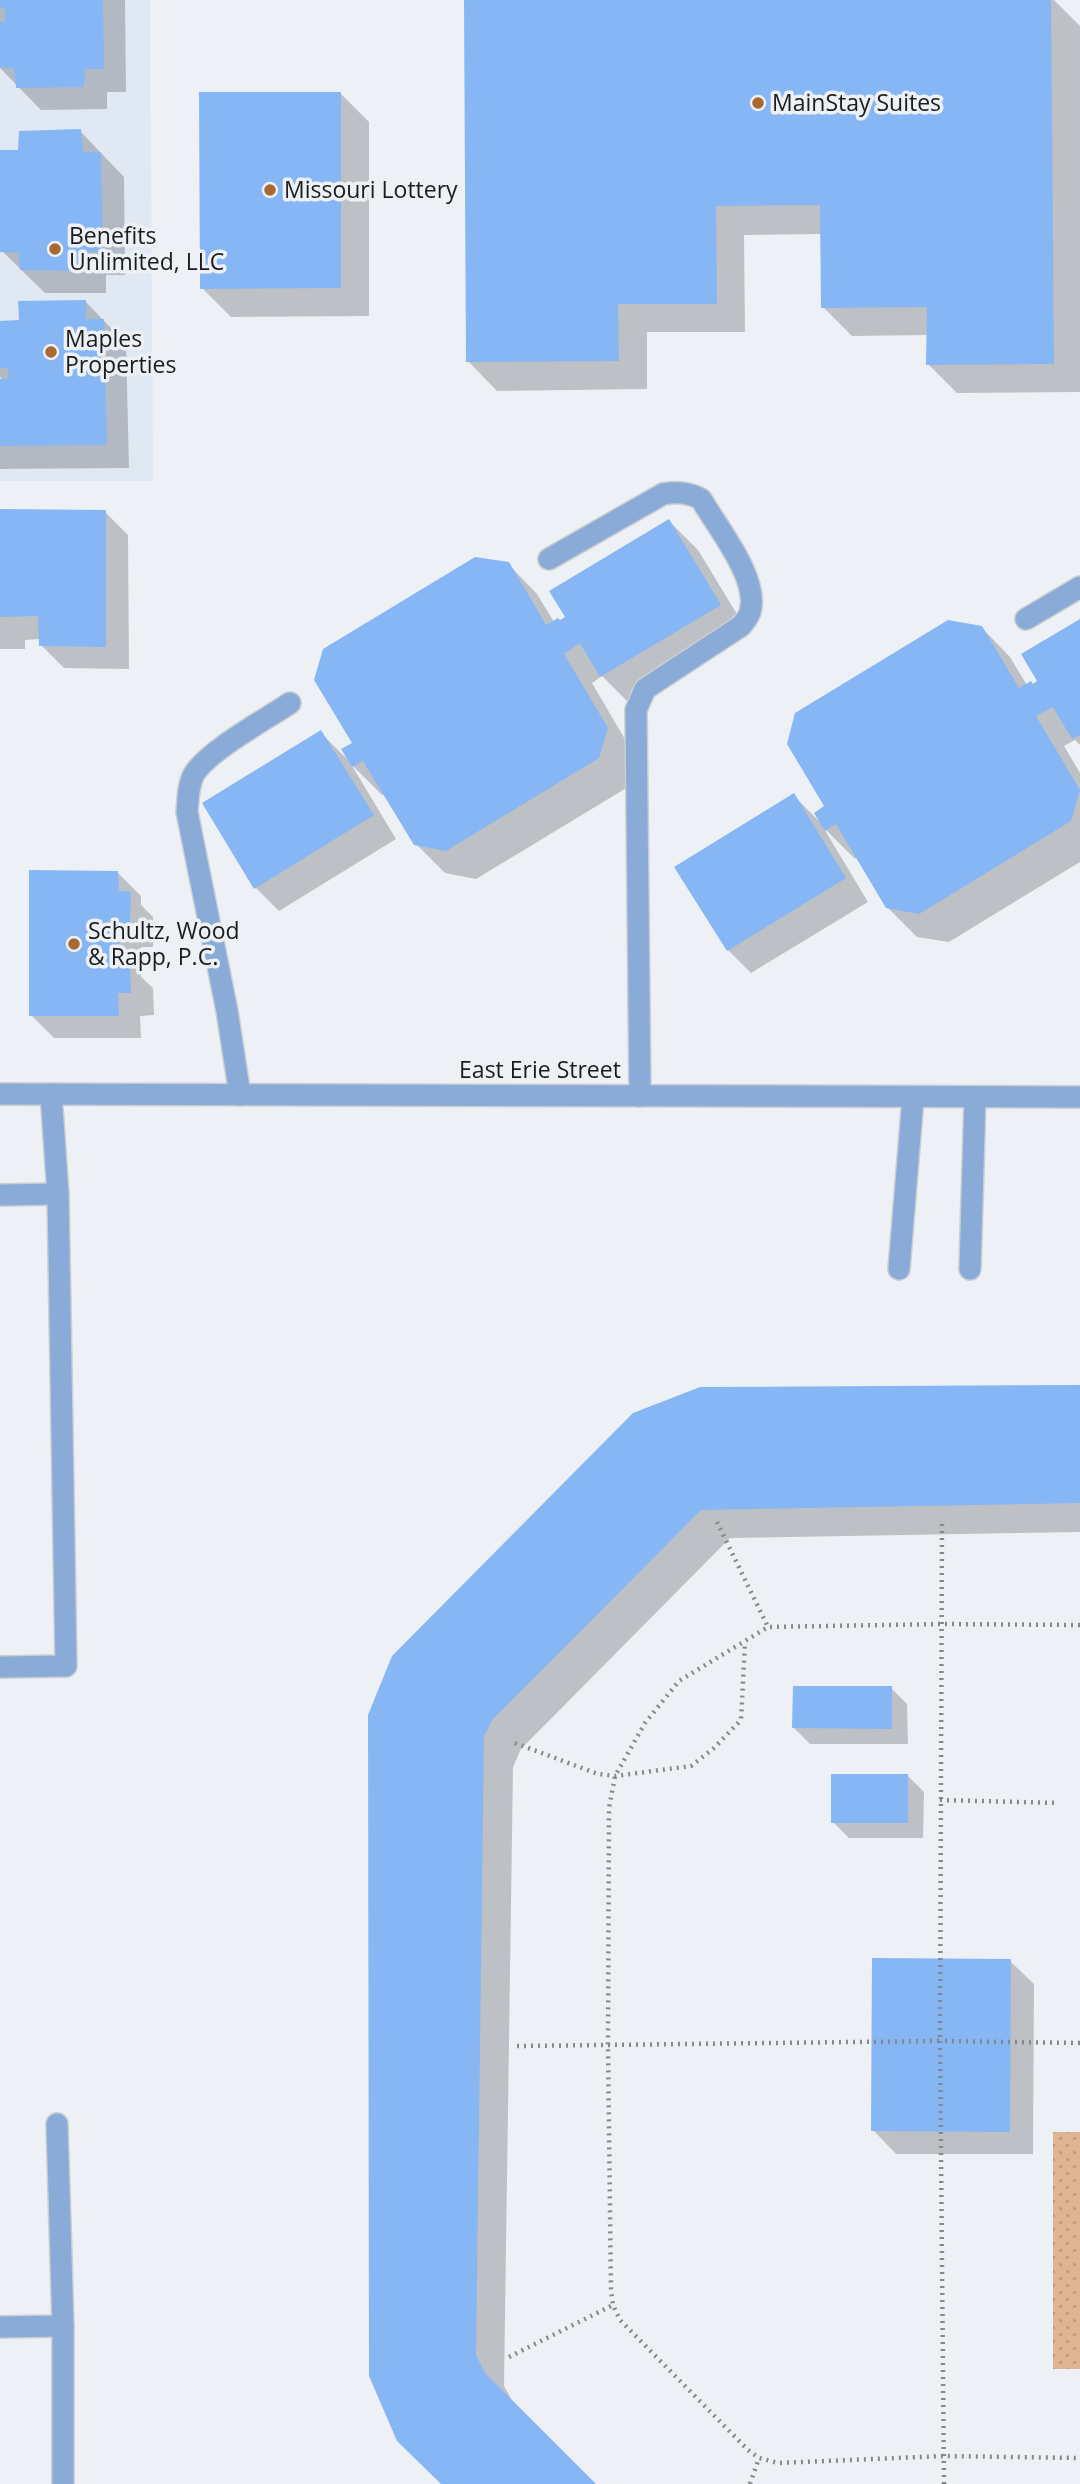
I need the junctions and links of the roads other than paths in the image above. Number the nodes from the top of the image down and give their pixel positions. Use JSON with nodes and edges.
{"nodes":[{"id":1,"x":549,"y":559,"type":"dead end"},
{"id":2,"x":1080,"y":587,"type":"edge"},
{"id":3,"x":1026,"y":619,"type":"dead end"},
{"id":4,"x":290,"y":703,"type":"dead end"},
{"id":5,"x":0,"y":1094,"type":"edge"},
{"id":6,"x":51,"y":1094,"type":"junction"},
{"id":7,"x":240,"y":1095,"type":"junction"},
{"id":8,"x":640,"y":1096,"type":"junction"},
{"id":9,"x":1080,"y":1097,"type":"edge"},
{"id":10,"x":913,"y":1098,"type":"junction"},
{"id":11,"x":975,"y":1098,"type":"junction"},
{"id":12,"x":58,"y":1194,"type":"junction"},
{"id":13,"x":0,"y":1195,"type":"edge"},
{"id":14,"x":899,"y":1269,"type":"dead end"},
{"id":15,"x":970,"y":1269,"type":"dead end"},
{"id":16,"x":0,"y":1667,"type":"edge"},
{"id":17,"x":57,"y":2124,"type":"dead end"},
{"id":18,"x":63,"y":2326,"type":"junction"},
{"id":19,"x":0,"y":2327,"type":"edge"},
{"id":20,"x":63,"y":2484,"type":"edge"}],
"edges":[{"from":1,"to":8,"type":"street"},
{"from":2,"to":3,"type":"street"},
{"from":4,"to":7,"type":"street"},
{"from":5,"to":6,"type":"street","name":"East Erie Street"},
{"from":6,"to":7,"type":"street","name":"East Erie Street"},
{"from":6,"to":12,"type":"street"},
{"from":7,"to":8,"type":"street","name":"East Erie Street"},
{"from":8,"to":10,"type":"street","name":"East Erie Street"},
{"from":9,"to":11,"type":"street","name":"East Erie Street"},
{"from":10,"to":11,"type":"street","name":"East Erie Street"},
{"from":10,"to":14,"type":"street"},
{"from":11,"to":15,"type":"street"},
{"from":12,"to":13,"type":"street"},
{"from":12,"to":16,"type":"street"},
{"from":17,"to":18,"type":"street"},
{"from":18,"to":19,"type":"street"},
{"from":18,"to":20,"type":"street"}]}
